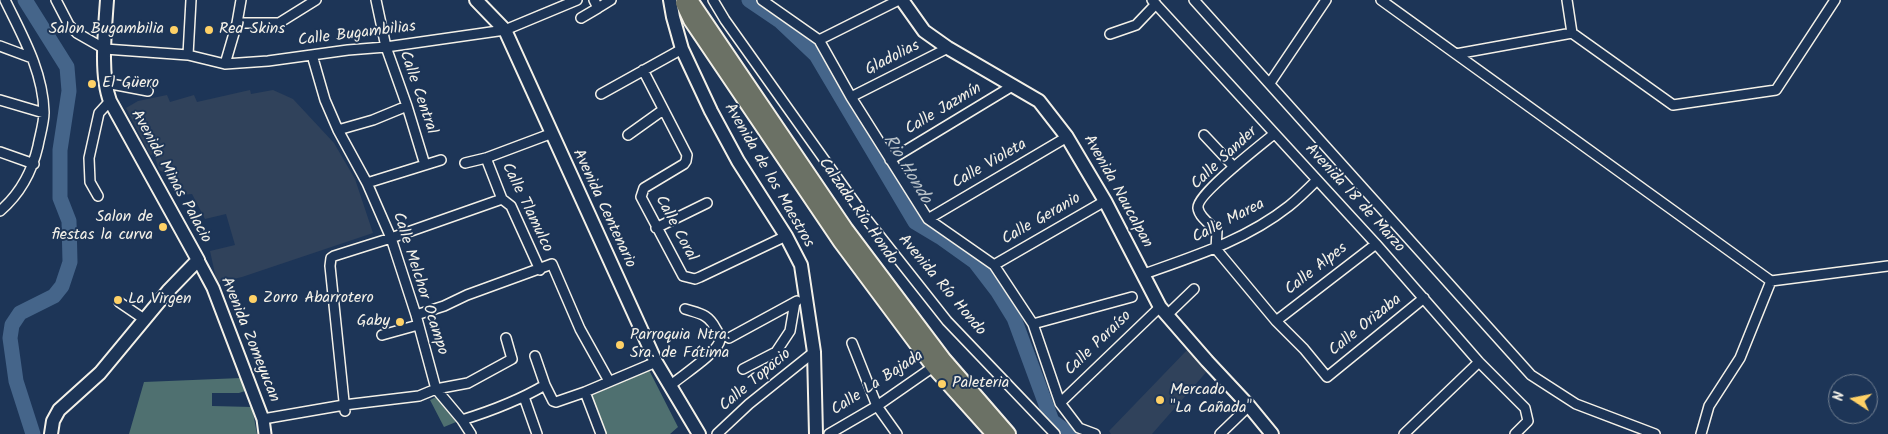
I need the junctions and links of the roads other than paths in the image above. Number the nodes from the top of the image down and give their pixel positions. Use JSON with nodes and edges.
{"nodes":[{"id":1,"x":5,"y":0,"type":"edge"},
{"id":2,"x":56,"y":0,"type":"edge"},
{"id":3,"x":107,"y":0,"type":"edge"},
{"id":4,"x":191,"y":0,"type":"edge"},
{"id":5,"x":241,"y":0,"type":"edge"},
{"id":6,"x":316,"y":0,"type":"edge"},
{"id":7,"x":376,"y":0,"type":"edge"},
{"id":8,"x":476,"y":0,"type":"edge"},
{"id":9,"x":578,"y":0,"type":"edge"},
{"id":10,"x":611,"y":0,"type":"edge"},
{"id":11,"x":670,"y":0,"type":"edge"},
{"id":12,"x":682,"y":0,"type":"edge"},
{"id":13,"x":690,"y":0,"type":"edge"},
{"id":14,"x":713,"y":0,"type":"edge"},
{"id":15,"x":762,"y":0,"type":"edge"},
{"id":16,"x":901,"y":0,"type":"edge"},
{"id":17,"x":1194,"y":0,"type":"edge"},
{"id":18,"x":1326,"y":0,"type":"edge"},
{"id":19,"x":1381,"y":0,"type":"edge"},
{"id":20,"x":1567,"y":0,"type":"edge"},
{"id":21,"x":1835,"y":0,"type":"edge"},
{"id":22,"x":1154,"y":2,"type":"edge"},
{"id":23,"x":596,"y":4,"type":"edge"},
{"id":24,"x":581,"y":18,"type":"dead end"},
{"id":25,"x":237,"y":23,"type":"junction"},
{"id":26,"x":505,"y":30,"type":"junction"},
{"id":27,"x":1572,"y":33,"type":"junction"},
{"id":28,"x":1110,"y":34,"type":"dead end"},
{"id":29,"x":819,"y":40,"type":"junction"},
{"id":30,"x":0,"y":46,"type":"edge"},
{"id":31,"x":386,"y":47,"type":"junction"},
{"id":32,"x":105,"y":48,"type":"junction"},
{"id":33,"x":948,"y":48,"type":"junction"},
{"id":34,"x":682,"y":49,"type":"junction"},
{"id":35,"x":1456,"y":54,"type":"junction"},
{"id":36,"x":188,"y":55,"type":"junction"},
{"id":37,"x":312,"y":55,"type":"junction"},
{"id":38,"x":32,"y":58,"type":"junction"},
{"id":39,"x":225,"y":64,"type":"junction"},
{"id":40,"x":643,"y":70,"type":"junction"},
{"id":41,"x":106,"y":83,"type":"junction"},
{"id":42,"x":1270,"y":84,"type":"junction"},
{"id":43,"x":1014,"y":85,"type":"junction"},
{"id":44,"x":148,"y":91,"type":"dead end"},
{"id":45,"x":601,"y":94,"type":"dead end"},
{"id":46,"x":851,"y":97,"type":"junction"},
{"id":47,"x":0,"y":100,"type":"edge"},
{"id":48,"x":110,"y":101,"type":"junction"},
{"id":49,"x":407,"y":106,"type":"junction"},
{"id":50,"x":663,"y":110,"type":"junction"},
{"id":51,"x":44,"y":113,"type":"junction"},
{"id":52,"x":338,"y":130,"type":"junction"},
{"id":53,"x":550,"y":134,"type":"junction"},
{"id":54,"x":1274,"y":134,"type":"junction"},
{"id":55,"x":628,"y":135,"type":"dead end"},
{"id":56,"x":1204,"y":135,"type":"dead end"},
{"id":57,"x":1067,"y":137,"type":"junction"},
{"id":58,"x":0,"y":152,"type":"edge"},
{"id":59,"x":486,"y":158,"type":"junction"},
{"id":60,"x":441,"y":160,"type":"dead end"},
{"id":61,"x":890,"y":160,"type":"junction"},
{"id":62,"x":465,"y":163,"type":"dead end"},
{"id":63,"x":34,"y":164,"type":"junction"},
{"id":64,"x":425,"y":165,"type":"junction"},
{"id":65,"x":1234,"y":167,"type":"junction"},
{"id":66,"x":1317,"y":180,"type":"junction"},
{"id":67,"x":367,"y":183,"type":"junction"},
{"id":68,"x":98,"y":196,"type":"dead end"},
{"id":69,"x":502,"y":199,"type":"junction"},
{"id":70,"x":1106,"y":201,"type":"junction"},
{"id":71,"x":707,"y":203,"type":"dead end"},
{"id":72,"x":1,"y":209,"type":"edge"},
{"id":73,"x":928,"y":219,"type":"junction"},
{"id":74,"x":656,"y":228,"type":"junction"},
{"id":75,"x":786,"y":236,"type":"junction"},
{"id":76,"x":391,"y":238,"type":"junction"},
{"id":77,"x":1376,"y":244,"type":"junction"},
{"id":78,"x":1216,"y":249,"type":"junction"},
{"id":79,"x":198,"y":260,"type":"junction"},
{"id":80,"x":994,"y":265,"type":"junction"},
{"id":81,"x":1888,"y":266,"type":"edge"},
{"id":82,"x":540,"y":270,"type":"junction"},
{"id":83,"x":1144,"y":274,"type":"junction"},
{"id":84,"x":1771,"y":281,"type":"junction"},
{"id":85,"x":1194,"y":289,"type":"dead end"},
{"id":86,"x":806,"y":296,"type":"junction"},
{"id":87,"x":1132,"y":297,"type":"dead end"},
{"id":88,"x":1424,"y":298,"type":"junction"},
{"id":89,"x":119,"y":302,"type":"dead end"},
{"id":90,"x":794,"y":302,"type":"junction"},
{"id":91,"x":685,"y":309,"type":"dead end"},
{"id":92,"x":1163,"y":310,"type":"junction"},
{"id":93,"x":416,"y":315,"type":"junction"},
{"id":94,"x":144,"y":320,"type":"junction"},
{"id":95,"x":1276,"y":321,"type":"junction"},
{"id":96,"x":1033,"y":324,"type":"junction"},
{"id":97,"x":418,"y":325,"type":"junction"},
{"id":98,"x":382,"y":335,"type":"dead end"},
{"id":99,"x":506,"y":338,"type":"dead end"},
{"id":100,"x":729,"y":338,"type":"dead end"},
{"id":101,"x":852,"y":343,"type":"dead end"},
{"id":102,"x":814,"y":352,"type":"junction"},
{"id":103,"x":535,"y":356,"type":"dead end"},
{"id":104,"x":656,"y":362,"type":"junction"},
{"id":105,"x":1479,"y":362,"type":"junction"},
{"id":106,"x":938,"y":363,"type":"junction"},
{"id":107,"x":743,"y":370,"type":"dead end"},
{"id":108,"x":609,"y":381,"type":"junction"},
{"id":109,"x":545,"y":385,"type":"junction"},
{"id":110,"x":670,"y":385,"type":"junction"},
{"id":111,"x":436,"y":389,"type":"junction"},
{"id":112,"x":585,"y":392,"type":"junction"},
{"id":113,"x":524,"y":397,"type":"junction"},
{"id":114,"x":1060,"y":403,"type":"junction"},
{"id":115,"x":877,"y":406,"type":"junction"},
{"id":116,"x":1249,"y":406,"type":"junction"},
{"id":117,"x":345,"y":408,"type":"junction"},
{"id":118,"x":263,"y":420,"type":"junction"},
{"id":119,"x":462,"y":420,"type":"junction"},
{"id":120,"x":51,"y":434,"type":"edge"},
{"id":121,"x":265,"y":434,"type":"edge"},
{"id":122,"x":471,"y":434,"type":"edge"},
{"id":123,"x":537,"y":434,"type":"edge"},
{"id":124,"x":601,"y":434,"type":"edge"},
{"id":125,"x":699,"y":434,"type":"edge"},
{"id":126,"x":717,"y":434,"type":"edge"},
{"id":127,"x":816,"y":434,"type":"edge"},
{"id":128,"x":829,"y":434,"type":"edge"},
{"id":129,"x":897,"y":434,"type":"edge"},
{"id":130,"x":994,"y":434,"type":"edge"},
{"id":131,"x":1008,"y":434,"type":"edge"},
{"id":132,"x":1055,"y":434,"type":"edge"},
{"id":133,"x":1094,"y":434,"type":"edge"},
{"id":134,"x":1220,"y":434,"type":"edge"},
{"id":135,"x":1272,"y":434,"type":"edge"},
{"id":136,"x":1404,"y":434,"type":"edge"},
{"id":137,"x":1515,"y":434,"type":"edge"},
{"id":138,"x":1655,"y":434,"type":"edge"},
{"id":139,"x":1701,"y":434,"type":"edge"}],
"edges":[{"from":1,"to":38,"type":"street"},
{"from":2,"to":32,"type":"street"},
{"from":3,"to":32,"type":"main road","name":"Avenida Minas Palacio"},
{"from":4,"to":36,"type":"street"},
{"from":5,"to":25,"type":"street"},
{"from":6,"to":25,"type":"street"},
{"from":7,"to":31,"type":"street","name":"Calle Central"},
{"from":8,"to":26,"type":"main road","name":"Avenida Centenario"},
{"from":9,"to":26,"type":"street","name":"Calle Bugambilias"},
{"from":10,"to":23,"type":"street"},
{"from":11,"to":34,"type":"main road","name":"Avenida de los Maestros"},
{"from":12,"to":106,"type":"main road","name":"Calzada Río Hondo"},
{"from":13,"to":106,"type":"main road","name":"Calzada Río Hondo"},
{"from":14,"to":132,"type":"street","name":"Avenida Río Hondo"},
{"from":15,"to":29,"type":"street"},
{"from":16,"to":29,"type":"street"},
{"from":16,"to":33,"type":"main road","name":"Avenida Naucalpan"},
{"from":17,"to":42,"type":"street"},
{"from":18,"to":42,"type":"street"},
{"from":19,"to":35,"type":"street"},
{"from":20,"to":27,"type":"street"},
{"from":21,"to":27,"type":"street"},
{"from":22,"to":28,"type":"street"},
{"from":22,"to":54,"type":"street","name":"Avenida 18 de Marzo"},
{"from":23,"to":24,"type":"street"},
{"from":25,"to":39,"type":"street"},
{"from":26,"to":31,"type":"street","name":"Calle Bugambilias"},
{"from":26,"to":53,"type":"main road","name":"Avenida Centenario"},
{"from":27,"to":35,"type":"street"},
{"from":29,"to":46,"type":"street"},
{"from":30,"to":38,"type":"street"},
{"from":31,"to":37,"type":"street","name":"Calle Bugambilias"},
{"from":31,"to":49,"type":"street","name":"Calle Central"},
{"from":32,"to":36,"type":"street","name":"Calle Bugambilias"},
{"from":32,"to":41,"type":"main road","name":"Avenida Minas Palacio"},
{"from":33,"to":43,"type":"main road","name":"Avenida Naucalpan"},
{"from":33,"to":46,"type":"street","name":"Gladolias"},
{"from":34,"to":40,"type":"street"},
{"from":34,"to":75,"type":"main road","name":"Avenida de los Maestros"},
{"from":35,"to":84,"type":"street"},
{"from":36,"to":39,"type":"street","name":"Calle Bugambilias"},
{"from":37,"to":39,"type":"street","name":"Calle Bugambilias"},
{"from":37,"to":52,"type":"street","name":"Calle Melchor Ocampo"},
{"from":38,"to":51,"type":"street"},
{"from":40,"to":45,"type":"street"},
{"from":40,"to":50,"type":"street","name":"Calle Coral"},
{"from":41,"to":44,"type":"street"},
{"from":41,"to":48,"type":"main road","name":"Avenida Minas Palacio"},
{"from":42,"to":138,"type":"street"},
{"from":43,"to":57,"type":"main road","name":"Avenida Naucalpan"},
{"from":43,"to":61,"type":"street","name":"Calle Jazmín"},
{"from":46,"to":61,"type":"street"},
{"from":47,"to":51,"type":"street"},
{"from":48,"to":68,"type":"street"},
{"from":48,"to":79,"type":"main road","name":"Avenida Minas Palacio"},
{"from":49,"to":52,"type":"street"},
{"from":49,"to":64,"type":"street","name":"Calle Central"},
{"from":50,"to":55,"type":"street"},
{"from":50,"to":74,"type":"street","name":"Calle Coral"},
{"from":51,"to":63,"type":"street"},
{"from":52,"to":67,"type":"street","name":"Calle Melchor Ocampo"},
{"from":53,"to":59,"type":"street"},
{"from":53,"to":104,"type":"main road","name":"Avenida Centenario"},
{"from":54,"to":65,"type":"street","name":"Calle Sander"},
{"from":54,"to":66,"type":"street","name":"Avenida 18 de Marzo"},
{"from":56,"to":65,"type":"street"},
{"from":57,"to":70,"type":"main road","name":"Avenida Naucalpan"},
{"from":57,"to":73,"type":"street","name":"Calle Violeta"},
{"from":58,"to":63,"type":"street"},
{"from":59,"to":62,"type":"street"},
{"from":59,"to":69,"type":"street","name":"Calle Tlamulco"},
{"from":60,"to":64,"type":"street"},
{"from":61,"to":73,"type":"street"},
{"from":63,"to":72,"type":"street"},
{"from":64,"to":67,"type":"street"},
{"from":65,"to":78,"type":"street","name":"Calle Sander"},
{"from":66,"to":77,"type":"street","name":"Avenida 18 de Marzo"},
{"from":66,"to":78,"type":"street","name":"Calle Marea"},
{"from":67,"to":76,"type":"street","name":"Calle Melchor Ocampo"},
{"from":69,"to":76,"type":"street"},
{"from":69,"to":82,"type":"street","name":"Calle Tlamulco"},
{"from":70,"to":80,"type":"street","name":"Calle Geranio"},
{"from":70,"to":83,"type":"main road","name":"Avenida Naucalpan"},
{"from":71,"to":74,"type":"street"},
{"from":73,"to":80,"type":"street"},
{"from":74,"to":75,"type":"street","name":"Calle Coral"},
{"from":75,"to":86,"type":"main road","name":"Avenida de los Maestros"},
{"from":76,"to":93,"type":"street","name":"Calle Melchor Ocampo"},
{"from":76,"to":117,"type":"street"},
{"from":77,"to":88,"type":"street","name":"Avenida 18 de Marzo"},
{"from":77,"to":95,"type":"street","name":"Calle Alpes"},
{"from":78,"to":83,"type":"street","name":"Calle Marea"},
{"from":78,"to":95,"type":"street"},
{"from":79,"to":94,"type":"main road","name":"Avenida Minas Palacio"},
{"from":79,"to":118,"type":"street","name":"Avenida Zomeyucan"},
{"from":80,"to":96,"type":"street"},
{"from":81,"to":84,"type":"street"},
{"from":82,"to":93,"type":"street"},
{"from":82,"to":108,"type":"street"},
{"from":83,"to":92,"type":"main road","name":"Avenida Naucalpan"},
{"from":84,"to":139,"type":"street"},
{"from":85,"to":92,"type":"street"},
{"from":86,"to":90,"type":"street"},
{"from":86,"to":102,"type":"main road","name":"Avenida de los Maestros"},
{"from":87,"to":96,"type":"street"},
{"from":88,"to":95,"type":"street","name":"Calle Orizaba"},
{"from":88,"to":105,"type":"street","name":"Avenida 18 de Marzo"},
{"from":89,"to":94,"type":"street"},
{"from":90,"to":100,"type":"street"},
{"from":90,"to":107,"type":"street"},
{"from":91,"to":110,"type":"street"},
{"from":92,"to":114,"type":"street","name":"Calle Paraíso"},
{"from":92,"to":116,"type":"main road","name":"Avenida Naucalpan"},
{"from":93,"to":97,"type":"street","name":"Calle Melchor Ocampo"},
{"from":94,"to":120,"type":"main road","name":"Avenida Minas Palacio"},
{"from":96,"to":114,"type":"street"},
{"from":97,"to":98,"type":"street"},
{"from":97,"to":111,"type":"street","name":"Calle Melchor Ocampo"},
{"from":99,"to":111,"type":"street"},
{"from":101,"to":115,"type":"street"},
{"from":102,"to":126,"type":"street","name":"Calle Topacio"},
{"from":102,"to":127,"type":"main road","name":"Avenida de los Maestros"},
{"from":103,"to":109,"type":"street"},
{"from":104,"to":108,"type":"street"},
{"from":104,"to":110,"type":"main road","name":"Avenida Centenario"},
{"from":105,"to":136,"type":"street"},
{"from":105,"to":137,"type":"street","name":"Avenida 18 de Marzo"},
{"from":106,"to":115,"type":"street","name":"Calle La Bajada"},
{"from":106,"to":130,"type":"main road","name":"Calzada Río Hondo"},
{"from":106,"to":131,"type":"main road","name":"Calzada Río Hondo"},
{"from":108,"to":112,"type":"street"},
{"from":109,"to":112,"type":"street"},
{"from":109,"to":113,"type":"street"},
{"from":110,"to":125,"type":"main road","name":"Avenida Centenario"},
{"from":111,"to":117,"type":"street"},
{"from":111,"to":119,"type":"street","name":"Calle Melchor Ocampo"},
{"from":112,"to":124,"type":"street"},
{"from":113,"to":119,"type":"street"},
{"from":113,"to":123,"type":"street"},
{"from":114,"to":133,"type":"street"},
{"from":115,"to":128,"type":"street","name":"Calle La Bajada"},
{"from":115,"to":129,"type":"street"},
{"from":116,"to":134,"type":"street"},
{"from":116,"to":135,"type":"main road","name":"Avenida Naucalpan"},
{"from":117,"to":118,"type":"street"},
{"from":118,"to":121,"type":"street","name":"Avenida Zomeyucan"},
{"from":119,"to":122,"type":"street","name":"Calle Melchor Ocampo"}]}
